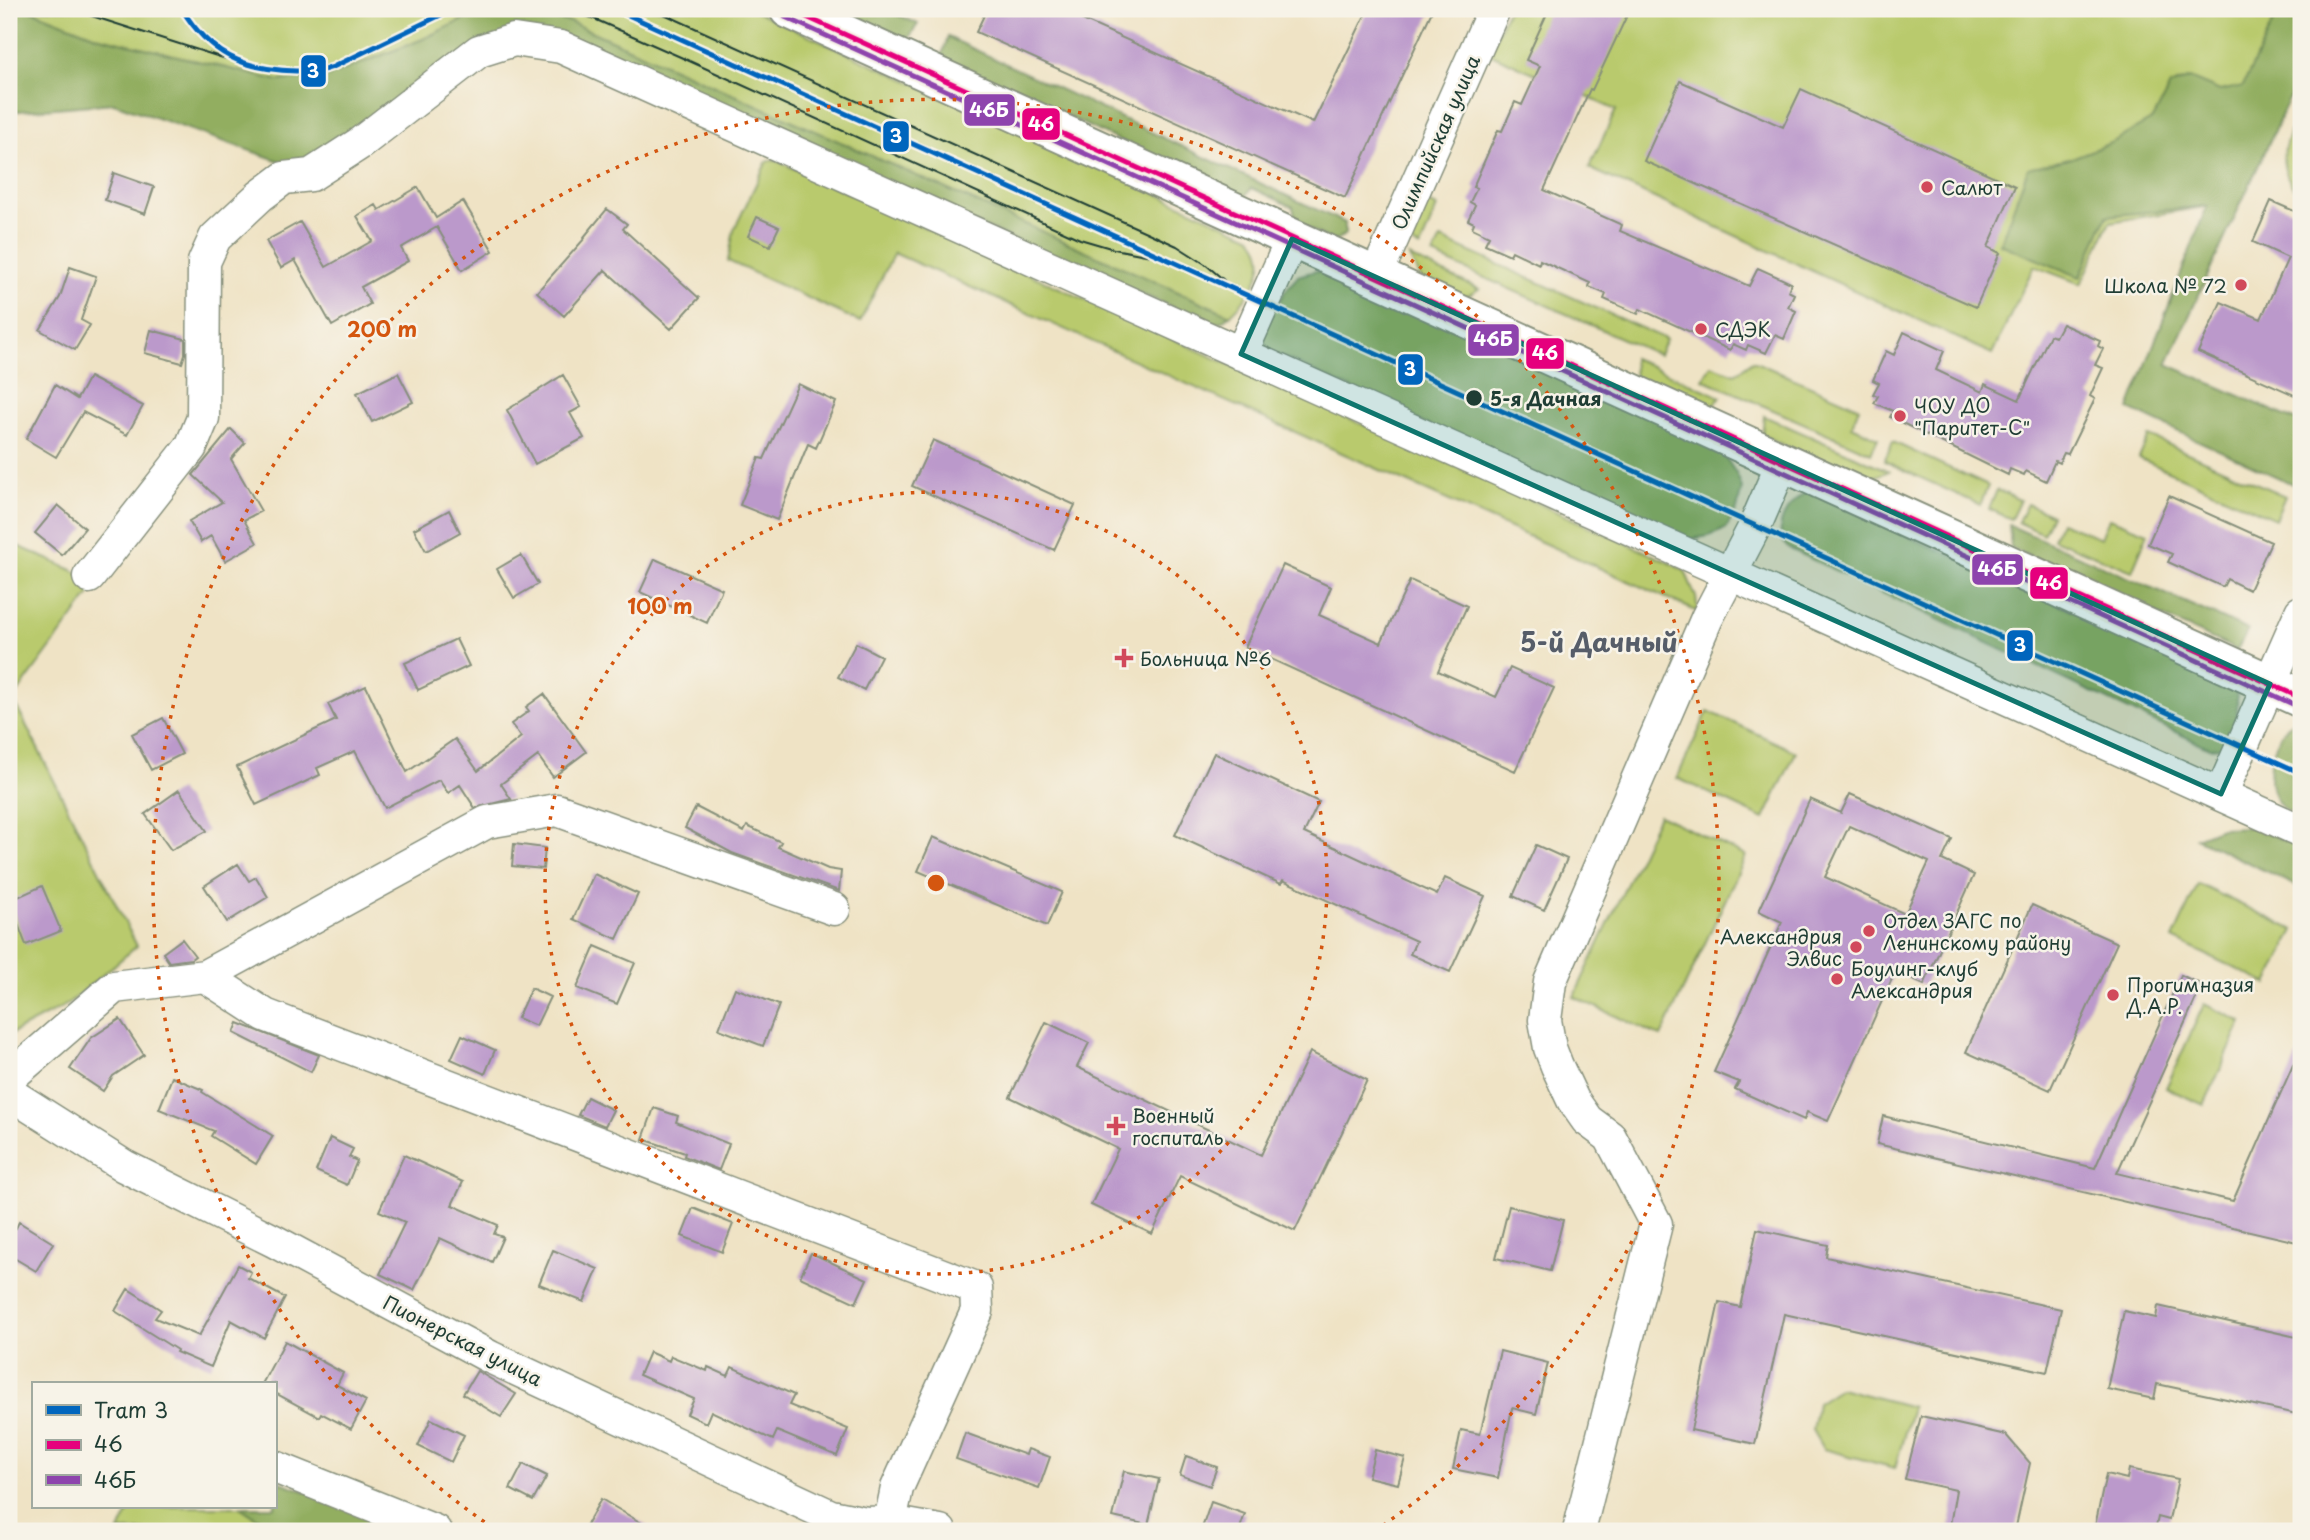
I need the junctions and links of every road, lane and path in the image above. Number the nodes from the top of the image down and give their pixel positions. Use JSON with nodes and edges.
{"nodes":[{"id":1,"x":789,"y":9,"type":"edge"},
{"id":2,"x":1494,"y":9,"type":"edge"},
{"id":3,"x":1292,"y":239,"type":"junction"},
{"id":4,"x":1376,"y":276,"type":"junction"},
{"id":5,"x":1241,"y":354,"type":"junction"},
{"id":6,"x":1783,"y":461,"type":"junction"},
{"id":7,"x":1731,"y":573,"type":"junction"},
{"id":8,"x":89,"y":577,"type":"dead end"},
{"id":9,"x":2301,"y":612,"type":"edge"},
{"id":10,"x":2286,"y":691,"type":"edge"},
{"id":11,"x":2221,"y":794,"type":"junction"},
{"id":12,"x":2301,"y":831,"type":"edge"},
{"id":13,"x":834,"y":909,"type":"dead end"},
{"id":14,"x":205,"y":976,"type":"junction"},
{"id":15,"x":9,"y":1078,"type":"edge"},
{"id":16,"x":9,"y":1093,"type":"edge"},
{"id":17,"x":276,"y":1467,"type":"edge"},
{"id":18,"x":890,"y":1522,"type":"junction"},
{"id":19,"x":435,"y":1531,"type":"edge"},
{"id":20,"x":940,"y":1531,"type":"edge"},
{"id":21,"x":1579,"y":1531,"type":"edge"}],
"edges":[{"from":1,"to":3,"type":"street"},
{"from":2,"to":4,"type":"street","name":"Олимпийская улица"},
{"from":3,"to":4,"type":"street"},
{"from":3,"to":5,"type":"street"},
{"from":4,"to":6,"type":"street"},
{"from":5,"to":7,"type":"street"},
{"from":5,"to":8,"type":"street"},
{"from":6,"to":7,"type":"street"},
{"from":6,"to":10,"type":"street"},
{"from":7,"to":11,"type":"street"},
{"from":7,"to":21,"type":"street"},
{"from":9,"to":10,"type":"street"},
{"from":10,"to":11,"type":"street"},
{"from":11,"to":12,"type":"street"},
{"from":13,"to":14,"type":"street"},
{"from":14,"to":15,"type":"street"},
{"from":14,"to":18,"type":"street"},
{"from":16,"to":18,"type":"street","name":"Пионерская улица"},
{"from":17,"to":19,"type":"street"},
{"from":18,"to":20,"type":"street","name":"Пионерская улица"}]}
